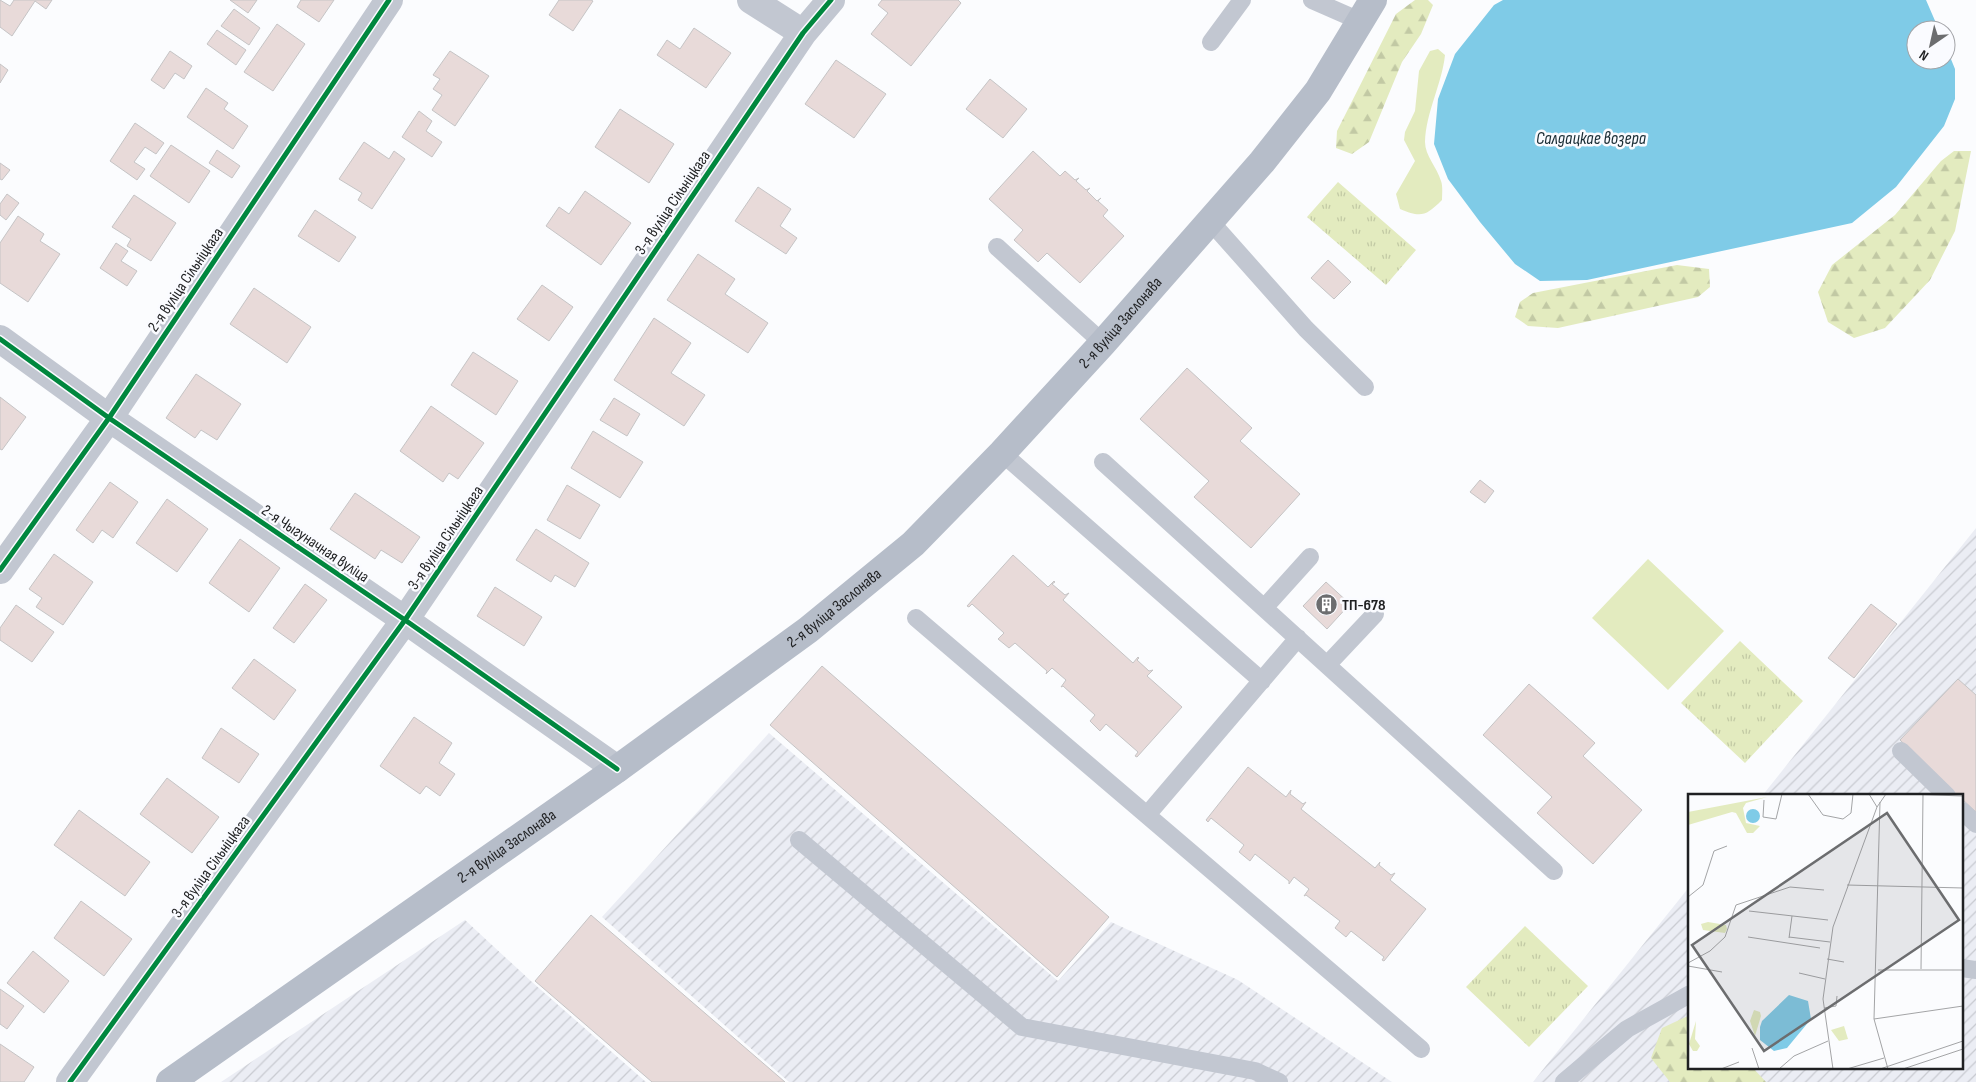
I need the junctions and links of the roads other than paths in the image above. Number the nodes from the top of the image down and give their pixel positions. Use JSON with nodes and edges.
{"nodes":[{"id":1,"x":389,"y":0,"type":"edge"},
{"id":2,"x":751,"y":0,"type":"edge"},
{"id":3,"x":831,"y":0,"type":"edge"},
{"id":4,"x":1242,"y":0,"type":"edge"},
{"id":5,"x":1312,"y":0,"type":"edge"},
{"id":6,"x":1366,"y":11,"type":"edge"},
{"id":7,"x":803,"y":34,"type":"junction"},
{"id":8,"x":1211,"y":42,"type":"dead end"},
{"id":9,"x":1210,"y":221,"type":"junction"},
{"id":10,"x":997,"y":246,"type":"dead end"},
{"id":11,"x":0,"y":339,"type":"edge"},
{"id":12,"x":1103,"y":343,"type":"junction"},
{"id":13,"x":1365,"y":387,"type":"dead end"},
{"id":14,"x":108,"y":418,"type":"junction"},
{"id":15,"x":1002,"y":453,"type":"junction"},
{"id":16,"x":1103,"y":462,"type":"dead end"},
{"id":17,"x":1310,"y":557,"type":"dead end"},
{"id":18,"x":0,"y":570,"type":"edge"},
{"id":19,"x":1264,"y":608,"type":"junction"},
{"id":20,"x":1375,"y":614,"type":"dead end"},
{"id":21,"x":916,"y":618,"type":"dead end"},
{"id":22,"x":405,"y":620,"type":"junction"},
{"id":23,"x":1298,"y":638,"type":"junction"},
{"id":24,"x":1327,"y":665,"type":"junction"},
{"id":25,"x":1262,"y":680,"type":"junction"},
{"id":26,"x":1901,"y":751,"type":"dead end"},
{"id":27,"x":617,"y":769,"type":"junction"},
{"id":28,"x":1945,"y":794,"type":"edge"},
{"id":29,"x":1964,"y":813,"type":"edge"},
{"id":30,"x":1147,"y":814,"type":"junction"},
{"id":31,"x":1976,"y":824,"type":"edge"},
{"id":32,"x":799,"y":840,"type":"dead end"},
{"id":33,"x":1554,"y":871,"type":"dead end"},
{"id":34,"x":1688,"y":995,"type":"edge"},
{"id":35,"x":1421,"y":1049,"type":"dead end"},
{"id":36,"x":70,"y":1082,"type":"edge"},
{"id":37,"x":170,"y":1082,"type":"edge"},
{"id":38,"x":1279,"y":1082,"type":"edge"},
{"id":39,"x":1564,"y":1082,"type":"edge"}],
"edges":[{"from":1,"to":14,"type":"street","name":"2-я вуліца Сільніцкага"},
{"from":2,"to":7,"type":"street"},
{"from":3,"to":7,"type":"street","name":"3-я вуліца Сільніцкага"},
{"from":4,"to":8,"type":"lane"},
{"from":5,"to":6,"type":"lane"},
{"from":6,"to":9,"type":"main road","name":"2-я вуліца Заслонава"},
{"from":7,"to":22,"type":"street","name":"3-я вуліца Сільніцкага"},
{"from":9,"to":12,"type":"main road","name":"2-я вуліца Заслонава"},
{"from":9,"to":13,"type":"lane"},
{"from":10,"to":12,"type":"lane"},
{"from":11,"to":14,"type":"street","name":"2-я Чыгуначная вуліца"},
{"from":12,"to":15,"type":"main road","name":"2-я вуліца Заслонава"},
{"from":14,"to":18,"type":"street","name":"2-я вуліца Сільніцкага"},
{"from":14,"to":22,"type":"street","name":"2-я Чыгуначная вуліца"},
{"from":15,"to":25,"type":"lane"},
{"from":15,"to":27,"type":"main road","name":"2-я вуліца Заслонава"},
{"from":16,"to":19,"type":"lane"},
{"from":17,"to":19,"type":"lane"},
{"from":19,"to":23,"type":"lane"},
{"from":20,"to":24,"type":"lane"},
{"from":21,"to":30,"type":"lane"},
{"from":22,"to":27,"type":"street","name":"2-я Чыгуначная вуліца"},
{"from":22,"to":36,"type":"street","name":"3-я вуліца Сільніцкага"},
{"from":23,"to":24,"type":"lane"},
{"from":23,"to":25,"type":"lane"},
{"from":24,"to":33,"type":"lane"},
{"from":25,"to":30,"type":"lane"},
{"from":26,"to":28,"type":"lane"},
{"from":27,"to":37,"type":"main road","name":"2-я вуліца Заслонава"},
{"from":29,"to":31,"type":"lane"},
{"from":30,"to":35,"type":"lane"},
{"from":32,"to":38,"type":"lane"},
{"from":34,"to":39,"type":"lane"}]}
